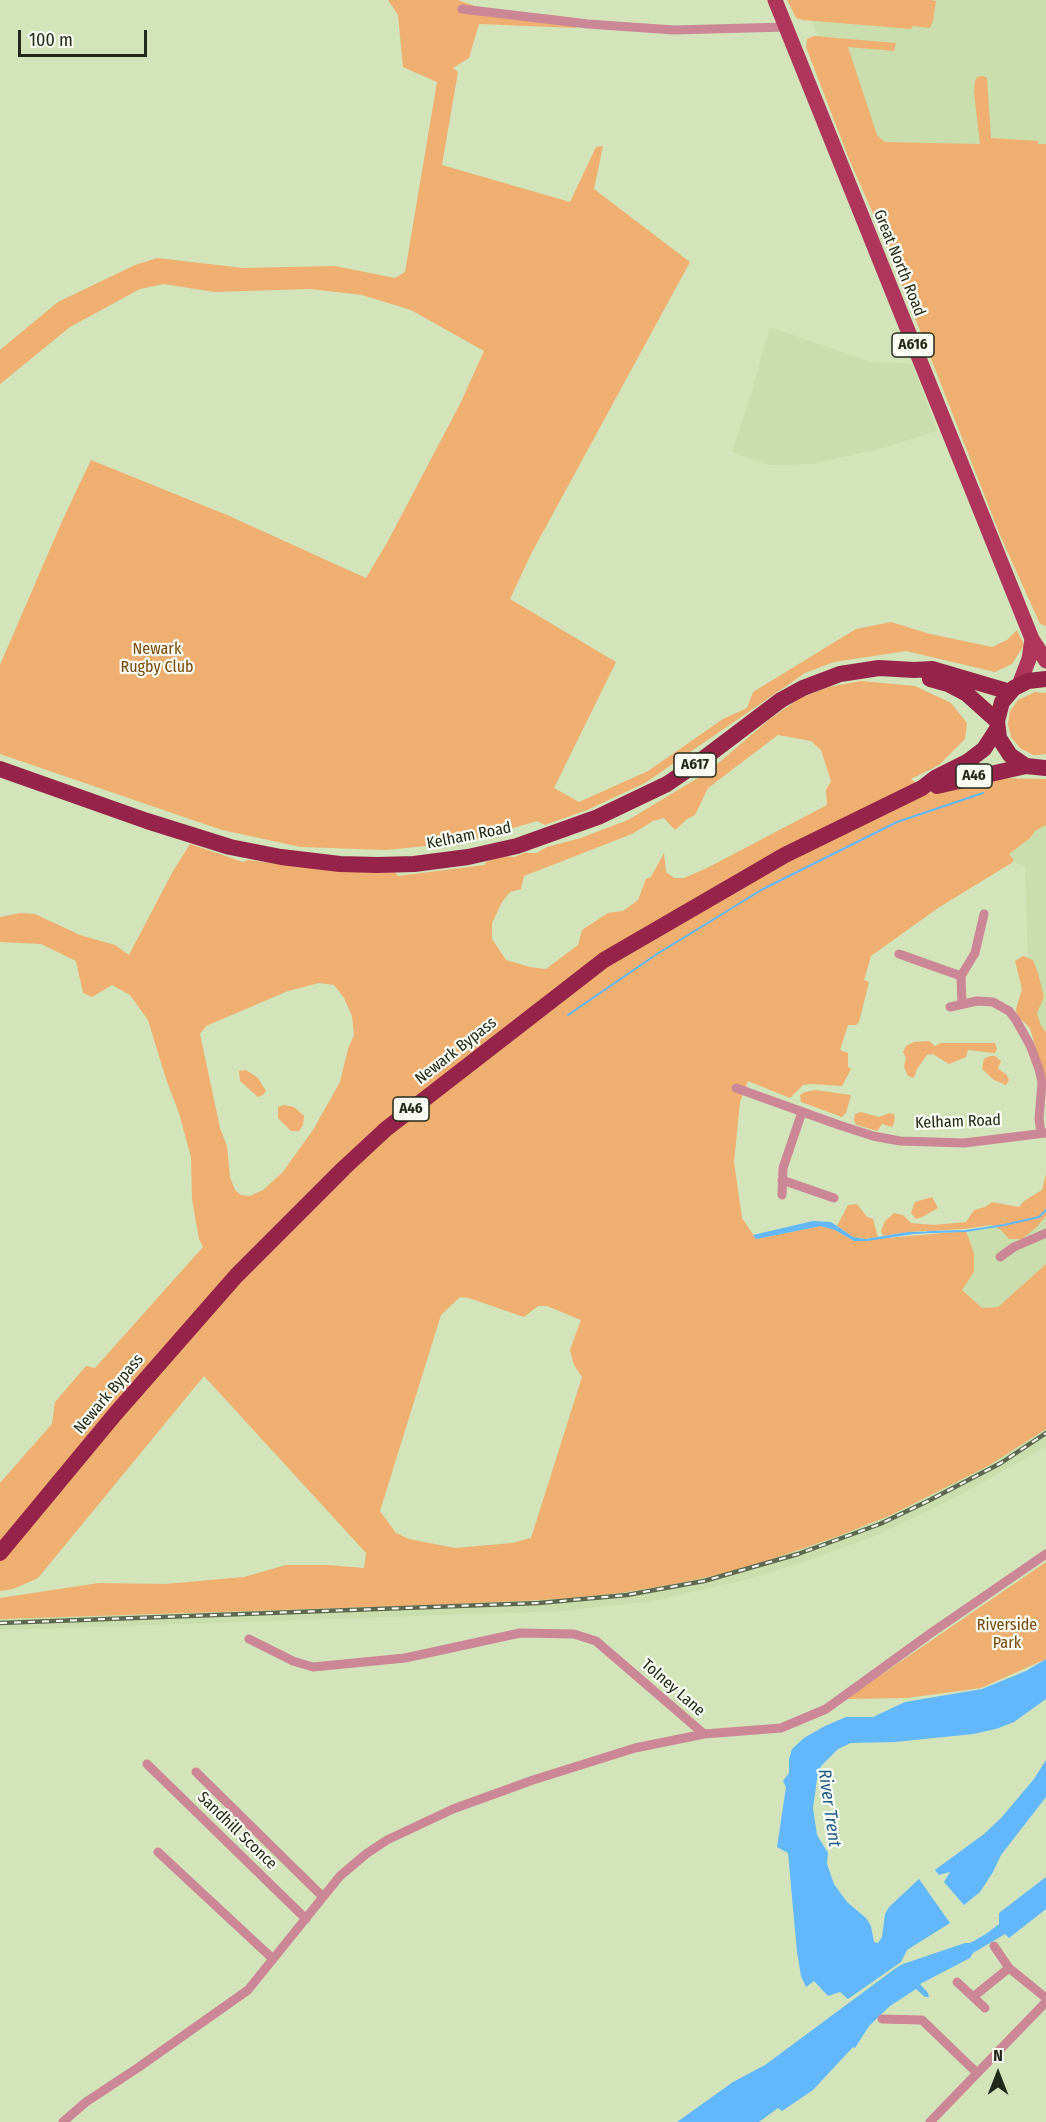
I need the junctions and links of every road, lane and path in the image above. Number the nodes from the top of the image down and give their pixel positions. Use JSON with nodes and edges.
{"nodes":[{"id":1,"x":775,"y":0,"type":"edge"},
{"id":2,"x":462,"y":9,"type":"dead end"},
{"id":3,"x":786,"y":27,"type":"junction"},
{"id":4,"x":1032,"y":639,"type":"junction"},
{"id":5,"x":1046,"y":661,"type":"edge"},
{"id":6,"x":914,"y":670,"type":"junction"},
{"id":7,"x":1046,"y":679,"type":"edge"},
{"id":8,"x":1015,"y":688,"type":"junction"},
{"id":9,"x":997,"y":725,"type":"junction"},
{"id":10,"x":1026,"y":766,"type":"junction"},
{"id":11,"x":1046,"y":768,"type":"edge"},
{"id":12,"x":0,"y":769,"type":"edge"},
{"id":13,"x":922,"y":788,"type":"junction"},
{"id":14,"x":984,"y":914,"type":"dead end"},
{"id":15,"x":909,"y":947,"type":"dead end"},
{"id":16,"x":961,"y":976,"type":"junction"},
{"id":17,"x":962,"y":1004,"type":"junction"},
{"id":18,"x":951,"y":1006,"type":"dead end"},
{"id":19,"x":736,"y":1088,"type":"dead end"},
{"id":20,"x":802,"y":1112,"type":"junction"},
{"id":21,"x":1044,"y":1133,"type":"edge"},
{"id":22,"x":782,"y":1180,"type":"junction"},
{"id":23,"x":782,"y":1195,"type":"dead end"},
{"id":24,"x":834,"y":1198,"type":"dead end"},
{"id":25,"x":1046,"y":1233,"type":"edge"},
{"id":26,"x":1000,"y":1257,"type":"dead end"},
{"id":27,"x":0,"y":1553,"type":"edge"},
{"id":28,"x":1046,"y":1554,"type":"edge"},
{"id":29,"x":249,"y":1639,"type":"dead end"},
{"id":30,"x":704,"y":1734,"type":"junction"},
{"id":31,"x":147,"y":1764,"type":"dead end"},
{"id":32,"x":196,"y":1772,"type":"dead end"},
{"id":33,"x":158,"y":1852,"type":"dead end"},
{"id":34,"x":323,"y":1897,"type":"junction"},
{"id":35,"x":306,"y":1919,"type":"junction"},
{"id":36,"x":994,"y":1946,"type":"dead end"},
{"id":37,"x":273,"y":1959,"type":"junction"},
{"id":38,"x":1009,"y":1968,"type":"junction"},
{"id":39,"x":957,"y":1982,"type":"dead end"},
{"id":40,"x":973,"y":1997,"type":"junction"},
{"id":41,"x":1046,"y":2000,"type":"edge"},
{"id":42,"x":985,"y":2008,"type":"dead end"},
{"id":43,"x":882,"y":2019,"type":"dead end"},
{"id":44,"x":948,"y":2045,"type":"junction"},
{"id":45,"x":939,"y":2050,"type":"dead end"},
{"id":46,"x":977,"y":2073,"type":"junction"},
{"id":47,"x":63,"y":2122,"type":"edge"},
{"id":48,"x":930,"y":2122,"type":"edge"}],
"edges":[{"from":1,"to":3,"type":"main road","name":"Great North Road","number":"A616"},
{"from":2,"to":3,"type":"street"},
{"from":3,"to":4,"type":"main road","name":"Great North Road","number":"A616"},
{"from":4,"to":5,"type":"main road","name":"Great North Road","number":"A616"},
{"from":4,"to":8,"type":"main road"},
{"from":6,"to":8,"type":"highway","name":"Kelham Road","number":"A617"},
{"from":6,"to":9,"type":"highway","name":"Kelham Road","number":"A617"},
{"from":6,"to":12,"type":"highway","name":"Kelham Road","number":"A617"},
{"from":7,"to":8,"type":"highway"},
{"from":8,"to":9,"type":"highway","name":"Newark Bypass"},
{"from":9,"to":10,"type":"highway"},
{"from":9,"to":13,"type":"highway","name":"Newark Bypass","number":"A46"},
{"from":10,"to":11,"type":"highway","name":"Newark Bypass"},
{"from":10,"to":13,"type":"highway","name":"Newark Bypass","number":"A46"},
{"from":13,"to":27,"type":"highway","name":"Newark Bypass","number":"A46"},
{"from":14,"to":16,"type":"street"},
{"from":15,"to":16,"type":"street"},
{"from":16,"to":17,"type":"street"},
{"from":17,"to":18,"type":"street"},
{"from":17,"to":21,"type":"street"},
{"from":19,"to":20,"type":"street","name":"Kelham Road"},
{"from":20,"to":21,"type":"street","name":"Kelham Road"},
{"from":20,"to":22,"type":"street"},
{"from":22,"to":23,"type":"street"},
{"from":22,"to":24,"type":"street"},
{"from":25,"to":26,"type":"street"},
{"from":28,"to":30,"type":"street","name":"Tolney Lane"},
{"from":29,"to":30,"type":"street","name":"Tolney Lane"},
{"from":30,"to":34,"type":"street"},
{"from":31,"to":35,"type":"street","name":"Sandhill Sconce"},
{"from":32,"to":34,"type":"street"},
{"from":33,"to":37,"type":"street"},
{"from":34,"to":35,"type":"street"},
{"from":35,"to":37,"type":"street"},
{"from":36,"to":38,"type":"street"},
{"from":37,"to":47,"type":"street"},
{"from":38,"to":40,"type":"street"},
{"from":38,"to":41,"type":"street"},
{"from":39,"to":40,"type":"street"},
{"from":40,"to":42,"type":"street"},
{"from":41,"to":46,"type":"street"},
{"from":43,"to":44,"type":"street"},
{"from":44,"to":45,"type":"street"},
{"from":44,"to":46,"type":"street"},
{"from":46,"to":48,"type":"street"}]}
